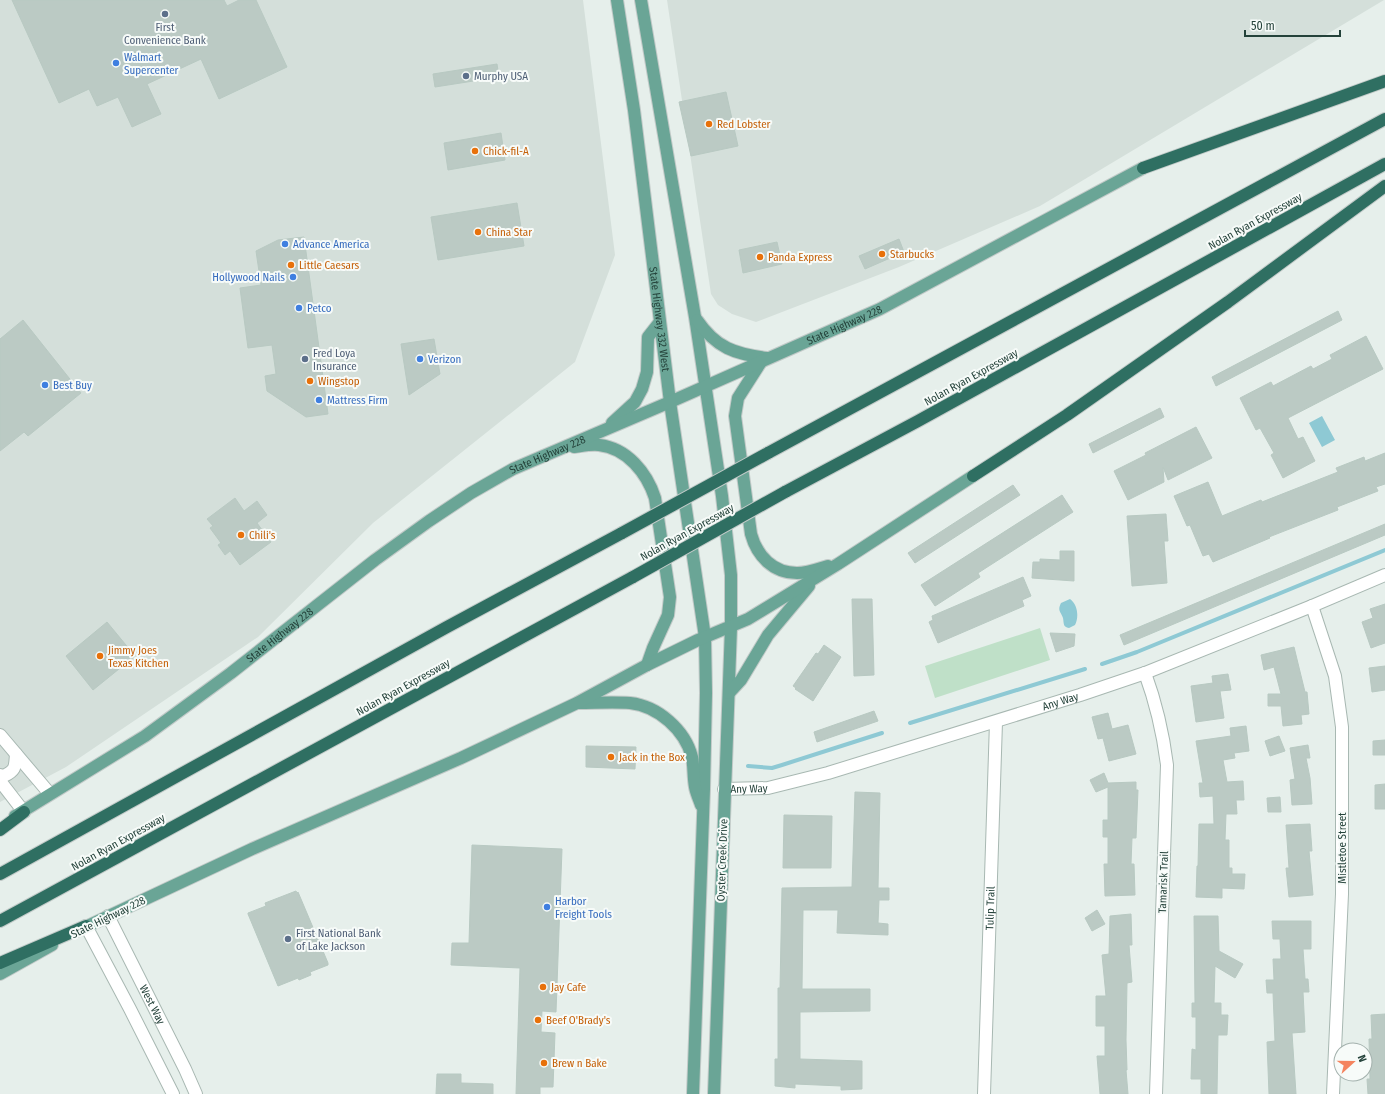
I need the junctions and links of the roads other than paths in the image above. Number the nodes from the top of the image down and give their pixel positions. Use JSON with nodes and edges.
{"nodes":[{"id":1,"x":617,"y":0,"type":"edge"},
{"id":2,"x":641,"y":0,"type":"edge"},
{"id":3,"x":1385,"y":81,"type":"edge"},
{"id":4,"x":1385,"y":119,"type":"edge"},
{"id":5,"x":1385,"y":164,"type":"edge"},
{"id":6,"x":1143,"y":168,"type":"joint"},
{"id":7,"x":1385,"y":186,"type":"edge"},
{"id":8,"x":695,"y":317,"type":"junction"},
{"id":9,"x":659,"y":323,"type":"junction"},
{"id":10,"x":765,"y":360,"type":"junction"},
{"id":11,"x":706,"y":386,"type":"junction"},
{"id":12,"x":670,"y":402,"type":"junction"},
{"id":13,"x":606,"y":429,"type":"junction"},
{"id":14,"x":560,"y":449,"type":"junction"},
{"id":15,"x":973,"y":476,"type":"joint"},
{"id":16,"x":838,"y":564,"type":"junction"},
{"id":17,"x":1385,"y":575,"type":"edge"},
{"id":18,"x":817,"y":577,"type":"junction"},
{"id":19,"x":1312,"y":606,"type":"junction"},
{"id":20,"x":731,"y":626,"type":"junction"},
{"id":21,"x":705,"y":637,"type":"junction"},
{"id":22,"x":647,"y":665,"type":"junction"},
{"id":23,"x":1145,"y":673,"type":"junction"},
{"id":24,"x":729,"y":693,"type":"junction"},
{"id":25,"x":577,"y":703,"type":"junction"},
{"id":26,"x":996,"y":722,"type":"junction"},
{"id":27,"x":0,"y":734,"type":"edge"},
{"id":28,"x":16,"y":754,"type":"junction"},
{"id":29,"x":0,"y":775,"type":"edge"},
{"id":30,"x":0,"y":781,"type":"edge"},
{"id":31,"x":724,"y":789,"type":"junction"},
{"id":32,"x":50,"y":794,"type":"junction"},
{"id":33,"x":24,"y":812,"type":"junction"},
{"id":34,"x":703,"y":812,"type":"junction"},
{"id":35,"x":0,"y":824,"type":"edge"},
{"id":36,"x":0,"y":830,"type":"edge"},
{"id":37,"x":0,"y":874,"type":"edge"},
{"id":38,"x":108,"y":916,"type":"junction"},
{"id":39,"x":0,"y":921,"type":"edge"},
{"id":40,"x":86,"y":926,"type":"junction"},
{"id":41,"x":0,"y":963,"type":"edge"},
{"id":42,"x":0,"y":974,"type":"edge"},
{"id":43,"x":150,"y":1000,"type":"junction"},
{"id":44,"x":130,"y":1009,"type":"junction"},
{"id":45,"x":173,"y":1094,"type":"edge"},
{"id":46,"x":196,"y":1094,"type":"edge"},
{"id":47,"x":693,"y":1094,"type":"edge"},
{"id":48,"x":714,"y":1094,"type":"edge"},
{"id":49,"x":984,"y":1094,"type":"edge"},
{"id":50,"x":1156,"y":1094,"type":"edge"},
{"id":51,"x":1333,"y":1094,"type":"edge"}],
"edges":[{"from":1,"to":9,"type":"main road","name":"State Highway 332 West"},
{"from":2,"to":8,"type":"main road"},
{"from":3,"to":6,"type":"highway"},
{"from":4,"to":37,"type":"highway","bridge":true},
{"from":5,"to":39,"type":"highway","name":"Nolan Ryan Expressway","bridge":true},
{"from":6,"to":10,"type":"main road","name":"State Highway 228"},
{"from":7,"to":15,"type":"highway"},
{"from":8,"to":10,"type":"main road"},
{"from":8,"to":11,"type":"main road"},
{"from":9,"to":12,"type":"main road","name":"State Highway 332 West"},
{"from":9,"to":13,"type":"main road"},
{"from":10,"to":11,"type":"main road","name":"State Highway 228"},
{"from":10,"to":16,"type":"main road"},
{"from":11,"to":12,"type":"main road","name":"State Highway 228"},
{"from":11,"to":20,"type":"main road"},
{"from":12,"to":13,"type":"main road","name":"State Highway 228"},
{"from":12,"to":21,"type":"main road","name":"State Highway 332 West"},
{"from":13,"to":14,"type":"main road","name":"State Highway 228"},
{"from":14,"to":22,"type":"main road"},
{"from":14,"to":32,"type":"main road","name":"State Highway 228"},
{"from":15,"to":16,"type":"main road"},
{"from":16,"to":18,"type":"main road"},
{"from":17,"to":19,"type":"street","name":"Any Way"},
{"from":18,"to":20,"type":"main road"},
{"from":18,"to":24,"type":"main road"},
{"from":19,"to":23,"type":"street","name":"Any Way"},
{"from":19,"to":51,"type":"street","name":"Mistletoe Street"},
{"from":20,"to":21,"type":"main road"},
{"from":20,"to":24,"type":"main road","name":"Oyster Creek Drive"},
{"from":21,"to":22,"type":"main road"},
{"from":21,"to":34,"type":"main road","name":"Oyster Creek Drive"},
{"from":22,"to":25,"type":"main road"},
{"from":23,"to":26,"type":"street","name":"Any Way"},
{"from":23,"to":50,"type":"street","name":"Tamarisk Trail"},
{"from":24,"to":31,"type":"main road","name":"Oyster Creek Drive"},
{"from":25,"to":34,"type":"main road"},
{"from":25,"to":38,"type":"main road","name":"State Highway 228"},
{"from":26,"to":31,"type":"street","name":"Any Way"},
{"from":26,"to":49,"type":"street","name":"Tulip Trail"},
{"from":27,"to":28,"type":"street"},
{"from":28,"to":29,"type":"street"},
{"from":28,"to":32,"type":"street"},
{"from":30,"to":33,"type":"street"},
{"from":31,"to":48,"type":"main road","name":"Oyster Creek Drive"},
{"from":32,"to":33,"type":"main road","name":"State Highway 228"},
{"from":33,"to":35,"type":"main road","name":"State Highway 228"},
{"from":33,"to":36,"type":"highway"},
{"from":34,"to":47,"type":"main road","name":"Oyster Creek Drive"},
{"from":38,"to":40,"type":"main road","name":"State Highway 228"},
{"from":38,"to":43,"type":"street","name":"West Way"},
{"from":40,"to":41,"type":"highway"},
{"from":40,"to":42,"type":"main road","name":"State Highway 228"},
{"from":40,"to":44,"type":"street","name":"West Way"},
{"from":43,"to":44,"type":"street"},
{"from":43,"to":46,"type":"street","name":"West Way"},
{"from":44,"to":45,"type":"street","name":"West Way"}]}
